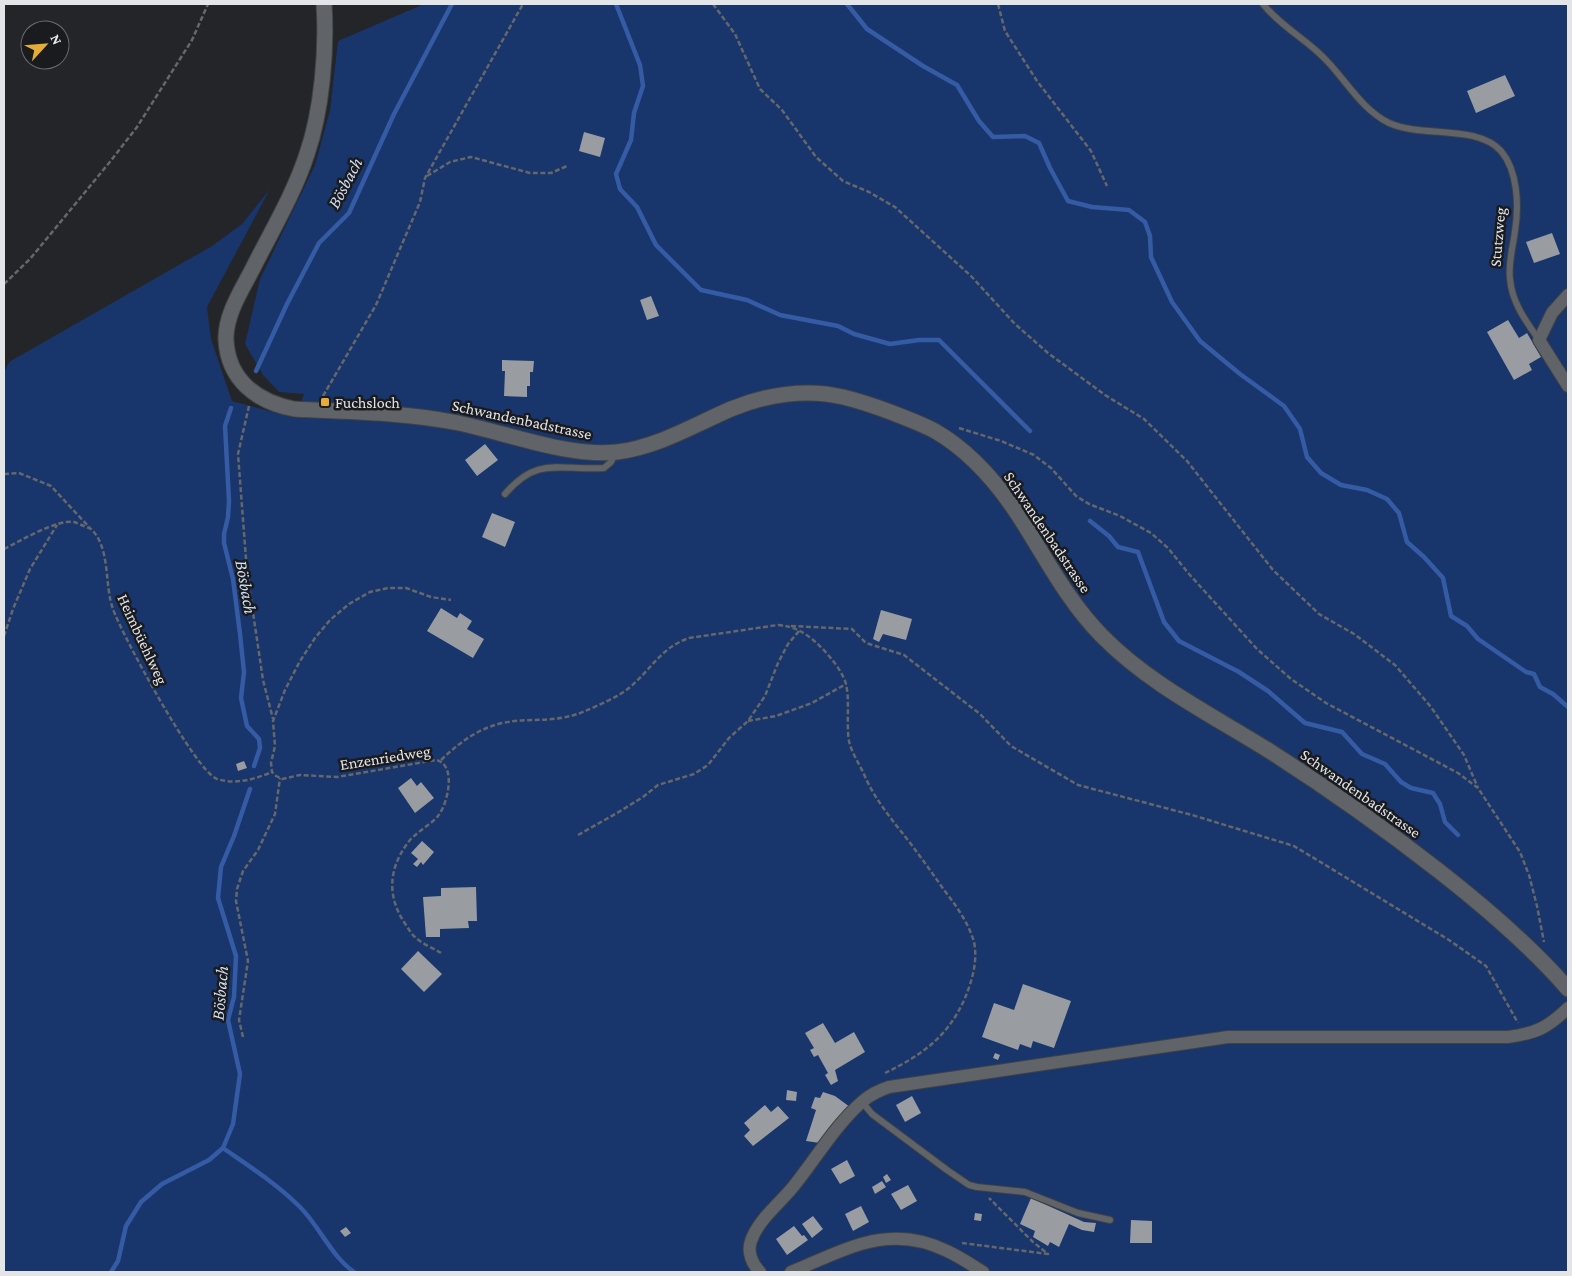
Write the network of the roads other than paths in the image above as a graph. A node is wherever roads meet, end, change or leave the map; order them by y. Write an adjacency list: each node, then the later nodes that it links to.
1 (324, 4): 6 (street, Schwandenbadstrasse)
2 (1263, 4): 4 (lane, Stutzweg)
3 (1568, 295): 4 (street)
4 (1539, 340): 5 (street, Stutzweg)
5 (1568, 386)
6 (616, 452): 7 (lane); 8 (street, Schwandenbadstrasse)
7 (505, 494)
8 (1568, 989)
9 (1568, 1008): 10 (street)
10 (862, 1102): 11 (lane); 12 (street)
11 (1110, 1220)
12 (760, 1272)
13 (791, 1272): 14 (street)
14 (984, 1272)

